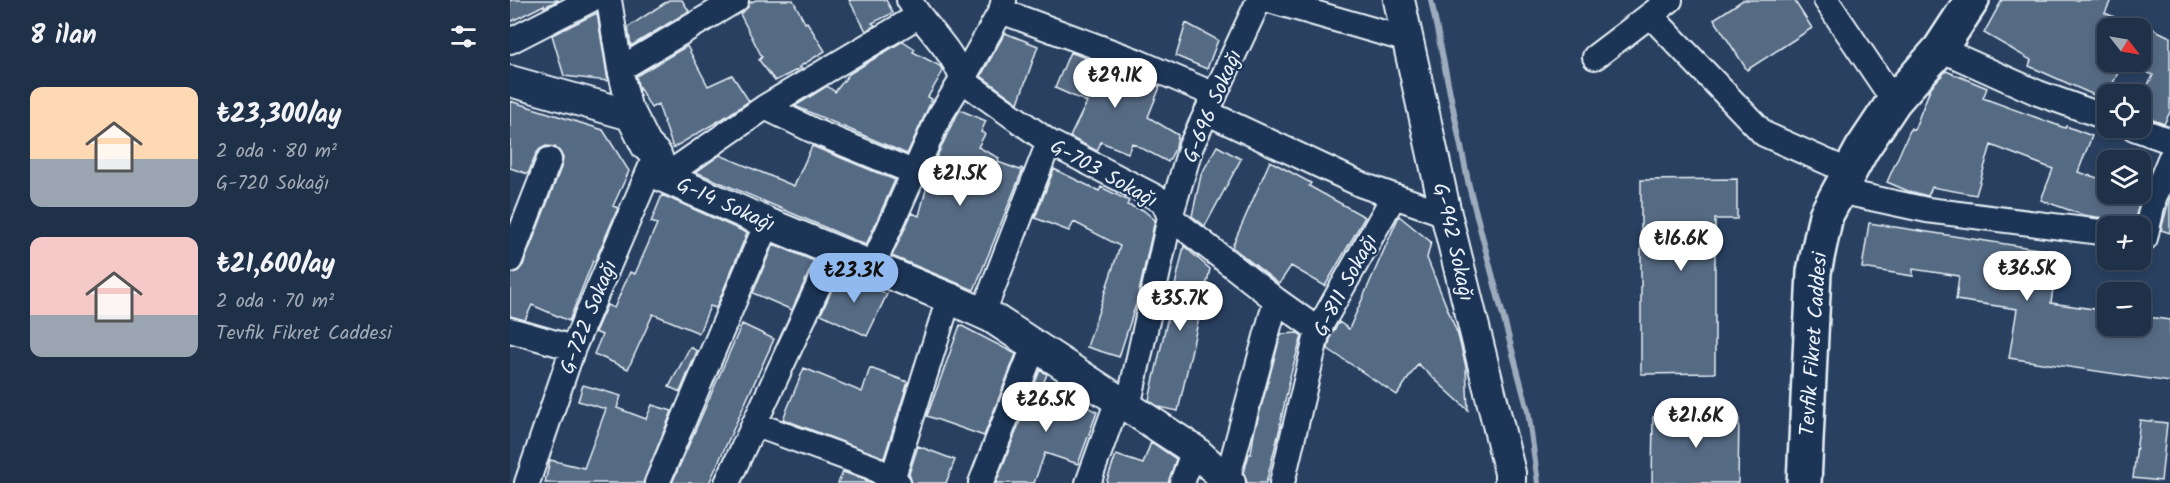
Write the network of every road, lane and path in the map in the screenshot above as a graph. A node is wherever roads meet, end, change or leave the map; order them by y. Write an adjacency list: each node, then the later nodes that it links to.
1 (590, 0): 14 (street)
2 (609, 0): 17 (street)
3 (736, 0): 17 (street)
4 (1259, 0): 21 (street, G-696 Sokağı)
5 (1269, 0): 13 (street)
6 (1399, 0): 13 (street, G-942 Sokağı)
7 (1670, 0): 12 (street)
8 (1827, 0): 20 (street)
9 (1972, 0): 15 (main road, Tevfik Fikret Caddesi)
10 (1002, 5): 18 (street); 21 (street)
11 (913, 8): 18 (street, G-703 Sokağı); 22 (street)
12 (1650, 15): 16 (street); 32 (street)
13 (1408, 40): 34 (street, G-942 Sokağı)
14 (510, 41)
15 (1940, 49): 20 (main road, Tevfik Fikret Caddesi); 23 (street)
16 (1595, 57)
17 (620, 69): 24 (street)
18 (962, 80): 27 (street, G-703 Sokağı); 31 (street)
19 (510, 81): 24 (street)
20 (1894, 101): 32 (main road, Tevfik Fikret Caddesi)
21 (1212, 104): 33 (street); 36 (street, G-696 Sokağı)
22 (765, 107): 30 (street); 31 (street)
23 (2097, 114)
24 (631, 115): 30 (street)
25 (2151, 134): 26 (street)
26 (2170, 141)
27 (1049, 142): 36 (street, G-703 Sokağı); 44 (street)
28 (2170, 159): 35 (street)
29 (549, 160): 40 (street)
30 (660, 166): 37 (street, G-14 Sokağı); 48 (street, G-722 Sokağı)
31 (913, 172): 41 (street)
32 (1844, 182): 38 (street); 62 (main road, Tevfik Fikret Caddesi)
33 (1394, 196): 34 (street); 46 (street, G-811 Sokağı)
34 (1446, 214): 61 (street, G-942 Sokağı)
35 (2149, 216)
36 (1170, 218): 43 (street, G-703 Sokağı); 49 (street, G-696 Sokağı)
37 (767, 223): 39 (street, G-14 Sokağı); 55 (street)
38 (2097, 232)
39 (834, 252): 41 (street, G-14 Sokağı); 50 (street)
40 (510, 260)
41 (872, 267): 42 (street, G-14 Sokağı)
42 (949, 298): 44 (street, G-14 Sokağı); 52 (street)
43 (1276, 300): 46 (street, G-703 Sokağı); 53 (street)
44 (982, 313): 47 (street, G-14 Sokağı)
45 (510, 330): 48 (street)
46 (1318, 330): 60 (street, G-811 Sokağı)
47 (1034, 346): 49 (street, G-14 Sokağı); 57 (street)
48 (573, 348): 54 (street, G-722 Sokağı)
49 (1128, 407): 51 (street, G-14 Sokağı); 58 (street)
50 (754, 424): 52 (street); 56 (street)
51 (1194, 450): 53 (street, G-14 Sokağı); 59 (street)
52 (894, 482)
53 (1228, 482)
54 (526, 483)
55 (657, 483)
56 (727, 483)
57 (981, 483)
58 (1088, 483)
59 (1182, 483)
60 (1282, 483)
61 (1510, 483)
62 (1804, 483)

